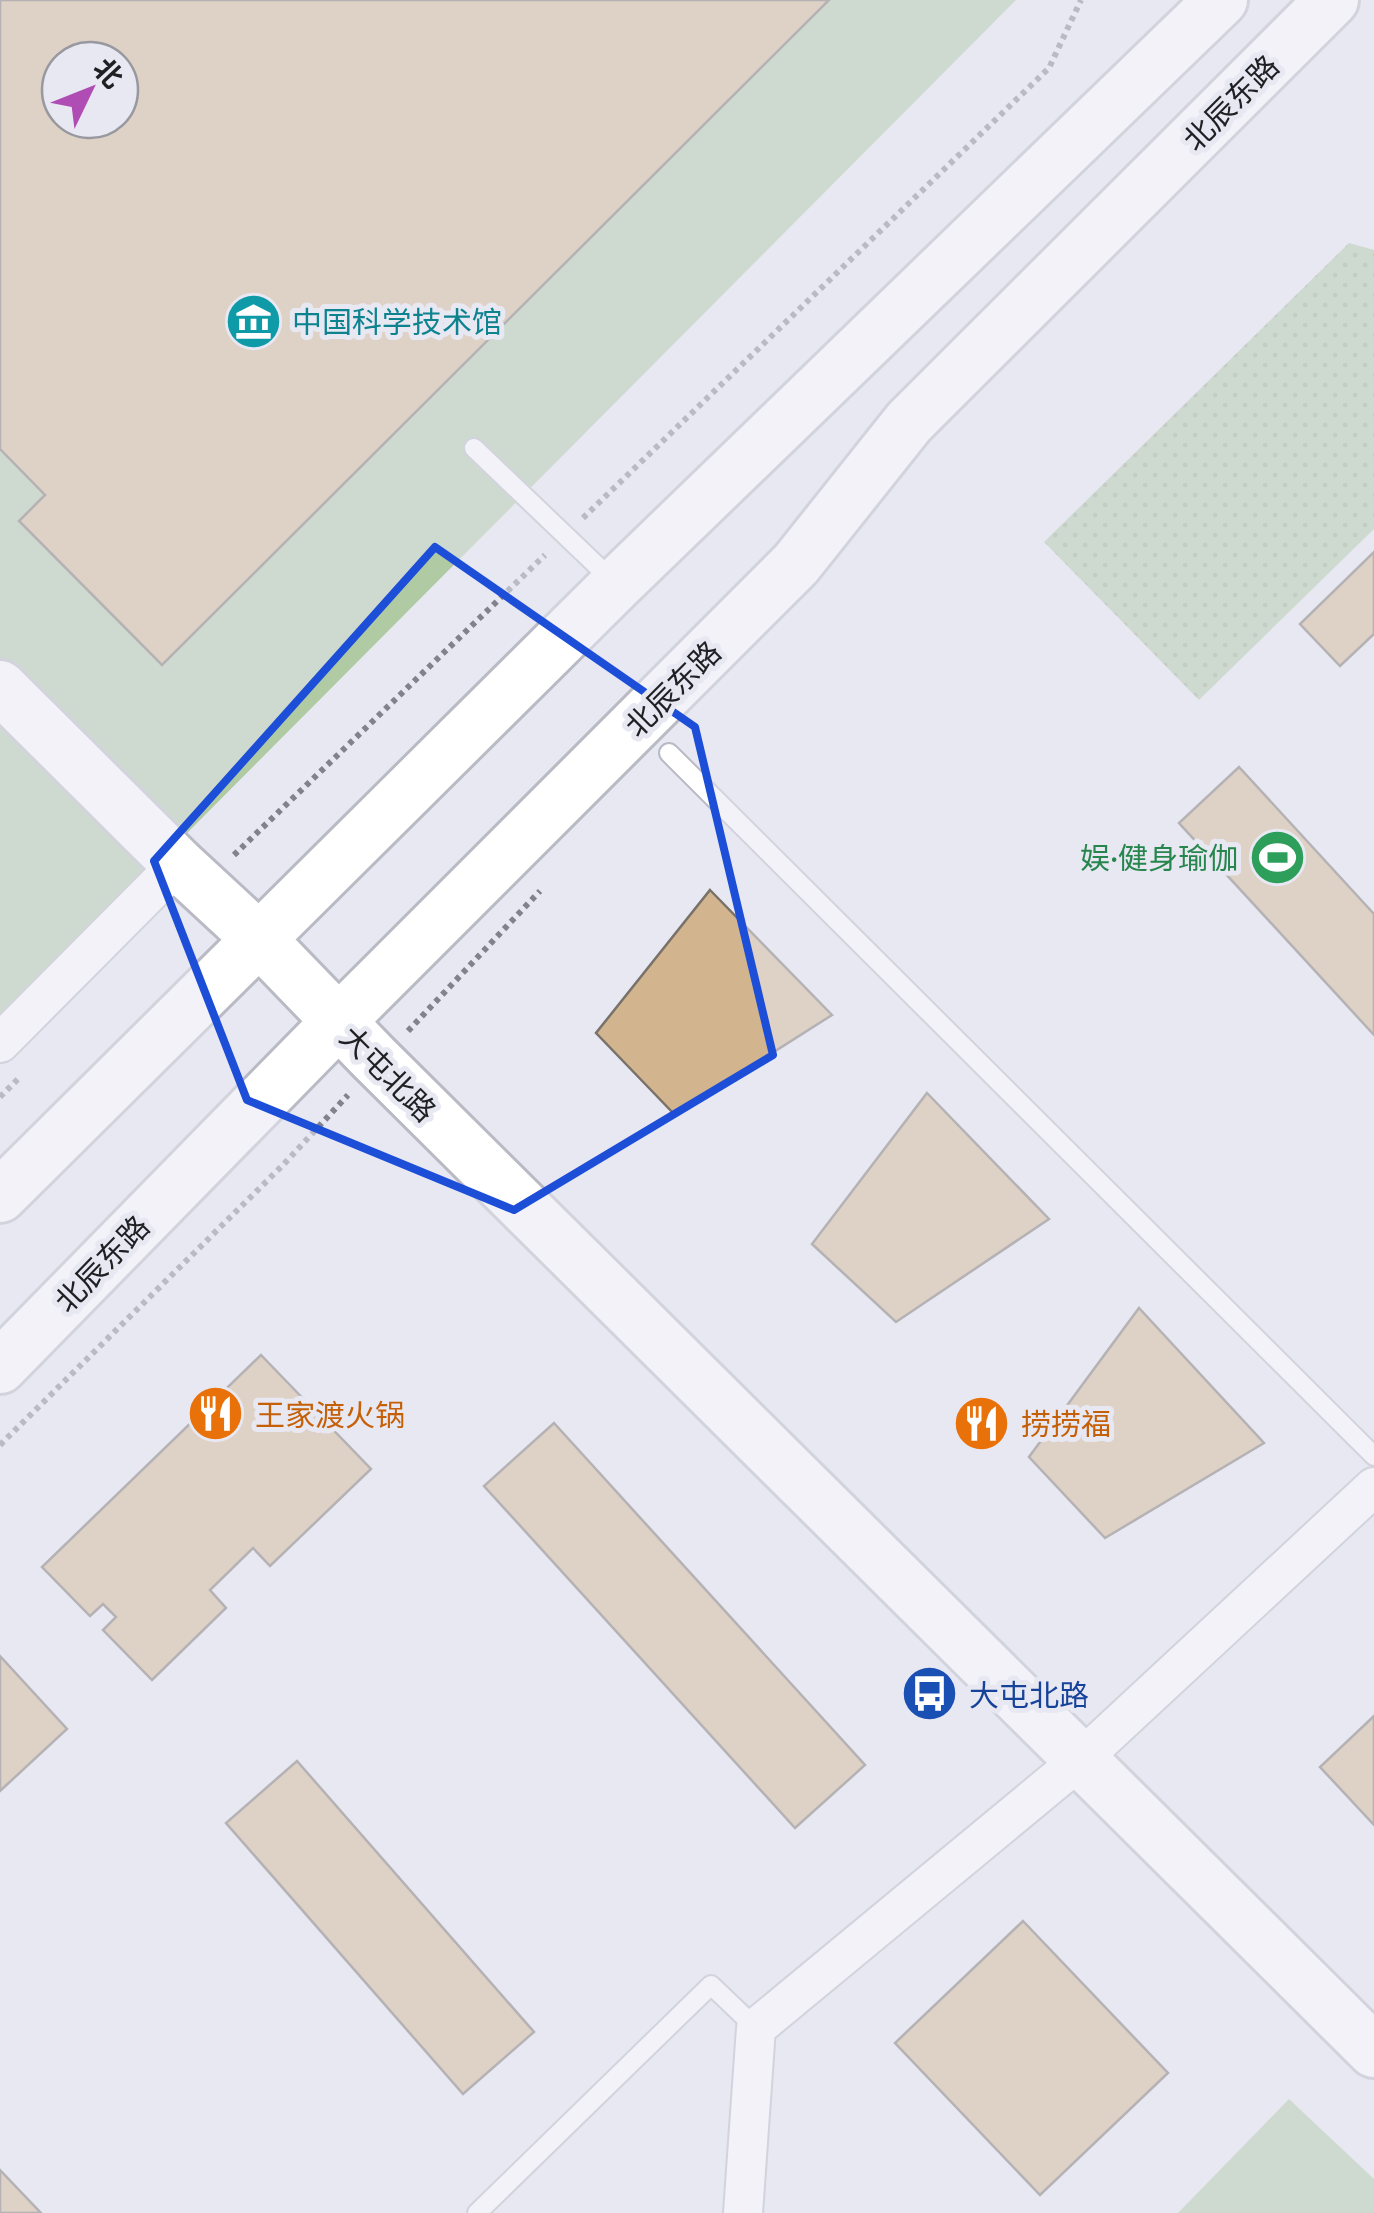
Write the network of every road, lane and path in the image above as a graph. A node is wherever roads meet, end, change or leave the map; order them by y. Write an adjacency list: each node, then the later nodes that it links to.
1 (1082, 0): 5 (path)
2 (1332, 0): 11 (main road, 北辰东路)
3 (1193, 9): 6 (main road)
4 (474, 448): 5 (lane)
5 (566, 535): 6 (lane); 9 (path)
6 (616, 584): 10 (main road)
7 (0, 687): 9 (main road, 大屯北路)
8 (669, 752): 15 (lane)
9 (178, 864): 10 (main road, 大屯北路); 12 (street)
10 (258, 939): 11 (main road, 大屯北路); 13 (main road)
11 (338, 1022): 14 (main road, 北辰东路); 17 (main road, 大屯北路)
12 (0, 1043)
13 (0, 1196)
14 (0, 1367)
15 (1374, 1456)
16 (1374, 1487): 17 (street)
17 (1080, 1760): 18 (street); 19 (main road, 大屯北路)
18 (756, 2028): 20 (lane); 21 (street)
19 (1374, 2051)
20 (478, 2213)
21 (744, 2213)

